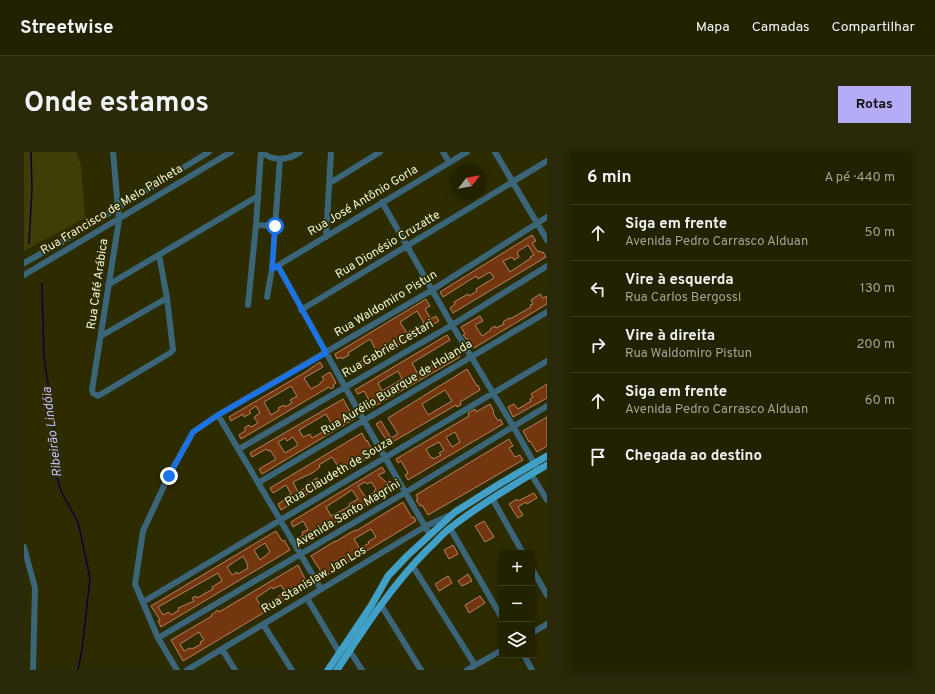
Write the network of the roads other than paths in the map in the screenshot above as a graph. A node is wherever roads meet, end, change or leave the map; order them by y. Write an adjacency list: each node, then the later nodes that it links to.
1 (113, 152): 18 (street, Rua Café Arábica)
2 (209, 152): 18 (street, Rua Francisco de Melo Palheta)
3 (232, 152): 20 (street, Rua Francisco de Melo Palheta)
4 (262, 152): 11 (street); 16 (street)
5 (300, 152): 11 (street)
6 (332, 152): 15 (street)
7 (380, 152): 15 (street)
8 (443, 152): 13 (street)
9 (467, 152): 13 (street, Rua José Antônio Gorla)
10 (495, 152): 14 (street)
11 (280, 159): 23 (street)
12 (547, 161): 14 (street, Rua Dionésio Cruzatte)
13 (449, 162): 17 (street, Rua José Antônio Gorla)
14 (512, 182): 21 (street); 26 (street, Rua Dionésio Cruzatte)
15 (330, 184): 24 (street)
16 (258, 196): 22 (street); 27 (street)
17 (382, 202): 24 (street, Rua José Antônio Gorla); 26 (street)
18 (118, 208): 20 (street, Rua Café Arábica); 28 (street, Rua Francisco de Melo Palheta)
19 (547, 217): 21 (street, Rua Waldomiro Pistun)
20 (119, 220): 31 (street, Rua Francisco de Melo Palheta); 32 (street, Rua Café Arábica)
21 (537, 223): 25 (street); 33 (street, Rua Waldomiro Pistun)
22 (256, 225): 23 (street); 36 (street)
23 (275, 226): 30 (street)
24 (326, 236): 30 (street, Rua José Antônio Gorla)
25 (547, 240)
26 (407, 246): 33 (street); 37 (street, Rua Dionésio Cruzatte)
27 (159, 255): 32 (street); 35 (street)
28 (24, 263)
29 (547, 266): 39 (street, Rua Gabriel Cestari)
30 (275, 268): 34 (street); 37 (street)
31 (24, 275)
32 (108, 285): 40 (street, Rua Café Arábica)
33 (432, 290): 39 (street); 41 (street, Rua Waldomiro Pistun)
34 (267, 297)
35 (167, 298): 40 (street); 40 (street, Rua Café Arábica)
36 (248, 305)
37 (301, 310): 41 (street)
38 (547, 312): 42 (street, Rua Aurélio Buarque de Holanda)
39 (452, 325): 42 (street); 44 (street, Rua Gabriel Cestari)
40 (101, 336)
41 (326, 353): 44 (street); 47 (street, Rua Waldomiro Pistun)
42 (471, 357): 45 (street); 48 (street, Rua Aurélio Buarque de Holanda)
43 (547, 361): 45 (street, Rua Claudeth de Souza)
44 (345, 386): 48 (street); 50 (street, Rua Gabriel Cestari)
45 (493, 394): 49 (street); 52 (street, Rua Claudeth de Souza)
46 (547, 406): 49 (street, Avenida Santo Magrini)
47 (218, 415): 50 (street); 73 (street, Rua Waldomiro Pistun)
48 (364, 421): 52 (street); 55 (street, Rua Aurélio Buarque de Holanda)
49 (513, 426): 54 (street); 56 (street, Avenida Santo Magrini)
50 (239, 449): 55 (street)
51 (547, 456): 54 (main road)
52 (386, 457): 56 (street); 60 (street, Rua Claudeth de Souza)
53 (547, 465): 54 (main road)
54 (534, 469): 57 (main road); 58 (street); 59 (main road)
55 (258, 483): 60 (street)
56 (406, 492): 61 (street); 66 (street, Avenida Santo Magrini)
57 (492, 498): 62 (main road); 65 (street)
58 (547, 500)
59 (455, 512): 61 (street, Rua Stanislaw Jan Los); 63 (main road)
60 (281, 521): 66 (street); 73 (street, Rua Claudeth de Souza)
61 (426, 526): 63 (street); 70 (street, Rua Stanislaw Jan Los)
62 (450, 528): 68 (main road); 75 (street)
63 (430, 535): 82 (main road)
64 (24, 547): 67 (street)
65 (521, 550)
66 (301, 554): 70 (street); 79 (street, Avenida Santo Magrini)
67 (26, 560): 87 (street)
68 (412, 565): 74 (main road); 85 (street)
69 (535, 573): 71 (street)
70 (321, 589): 72 (street, Rua Stanislaw Jan Los)
71 (547, 595)
72 (307, 598): 76 (street, Rua Stanislaw Jan Los); 82 (street)
73 (143, 602): 79 (street)
74 (380, 605): 81 (main road); 95 (street)
75 (499, 613)
76 (263, 624): 80 (street, Rua Stanislaw Jan Los); 91 (street)
77 (547, 624): 78 (street)
78 (535, 631)
79 (158, 638): 88 (street)
80 (222, 649): 89 (street, Rua Stanislaw Jan Los); 90 (street)
81 (350, 651): 93 (main road); 94 (street)
82 (340, 652): 92 (main road)
83 (499, 652): 85 (street)
84 (525, 658): 86 (street)
85 (475, 666): 96 (street)
86 (529, 669)
87 (33, 670)
88 (177, 670)
89 (186, 670)
90 (235, 670)
91 (292, 670)
92 (328, 670)
93 (337, 670)
94 (362, 670)
95 (421, 670)
96 (467, 670)

